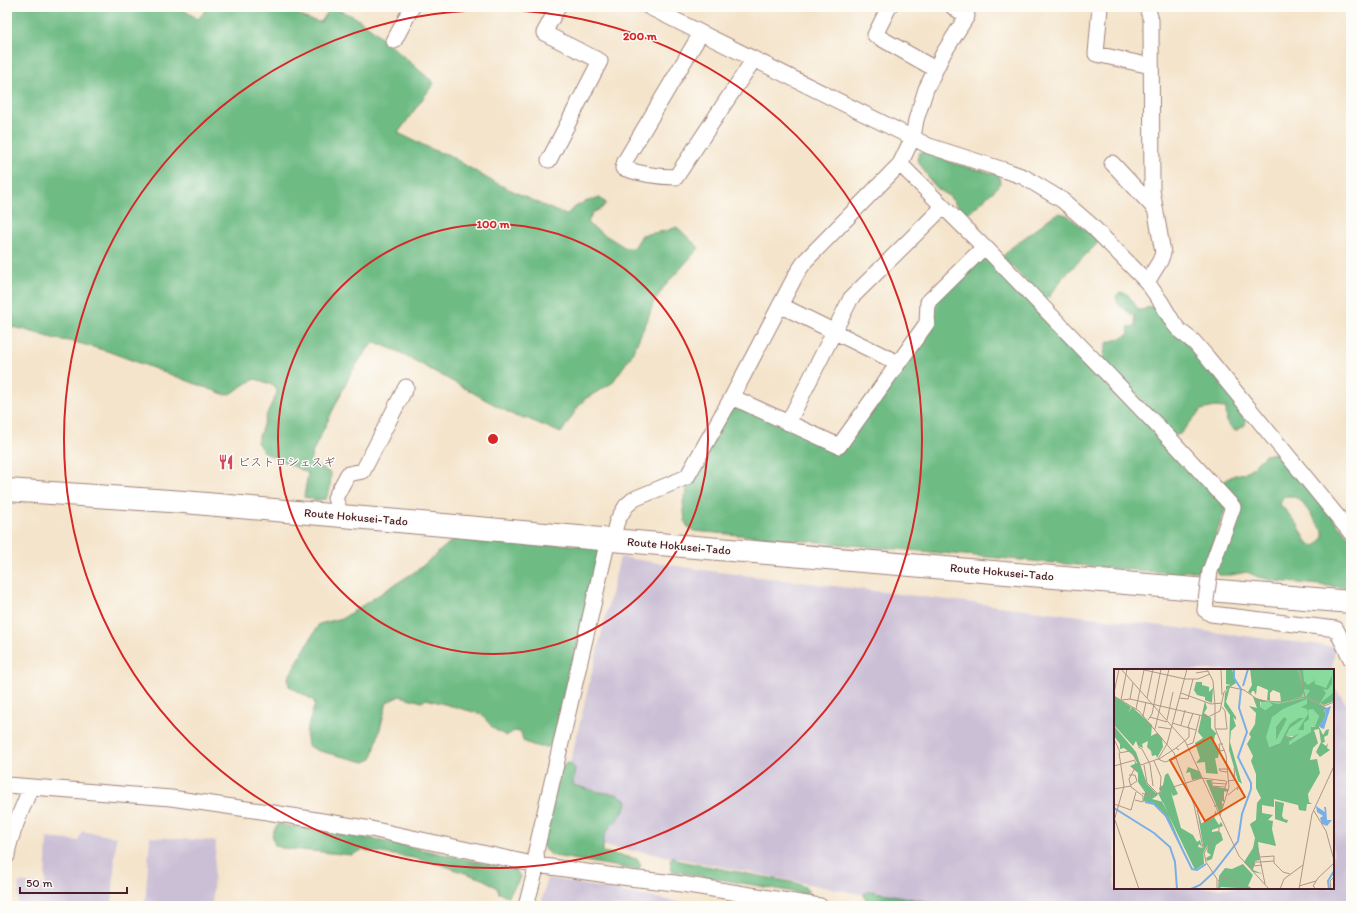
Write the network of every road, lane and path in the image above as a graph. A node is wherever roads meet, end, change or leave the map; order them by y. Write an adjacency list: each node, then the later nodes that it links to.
1 (412, 7): 9 (street)
2 (558, 7): 14 (street)
3 (649, 7): 8 (street)
4 (889, 7): 12 (street)
5 (953, 7): 12 (street)
6 (1100, 7): 11 (street)
7 (1147, 7): 11 (street)
8 (701, 33): 10 (street); 10 (street)
9 (394, 41)
10 (754, 59): 13 (street)
11 (1151, 66): 18 (street)
12 (935, 68): 13 (street)
13 (913, 137): 16 (street); 20 (street)
14 (549, 160)
15 (1112, 163): 18 (street)
16 (900, 164): 17 (street); 21 (street)
17 (943, 207): 19 (street); 22 (street)
18 (1155, 209): 20 (street)
19 (984, 248): 23 (street); 32 (street, bridge)
20 (1147, 282): 29 (street)
21 (780, 305): 22 (street); 25 (street)
22 (834, 331): 23 (street); 26 (street)
23 (898, 363): 26 (street)
24 (406, 387): 28 (street)
25 (732, 397): 26 (street); 30 (street)
26 (788, 422)
27 (7, 490): 28 (main road, Route Hokusei-Tado)
28 (341, 515): 30 (main road, Route Hokusei-Tado)
29 (1351, 533)
30 (610, 540): 31 (main road, Route Hokusei-Tado); 36 (street)
31 (1351, 602)
32 (1351, 659)
33 (7, 785): 34 (street)
34 (31, 787): 35 (street); 36 (street)
35 (7, 856)
36 (537, 865): 37 (street); 38 (street)
37 (526, 906)
38 (820, 906)

